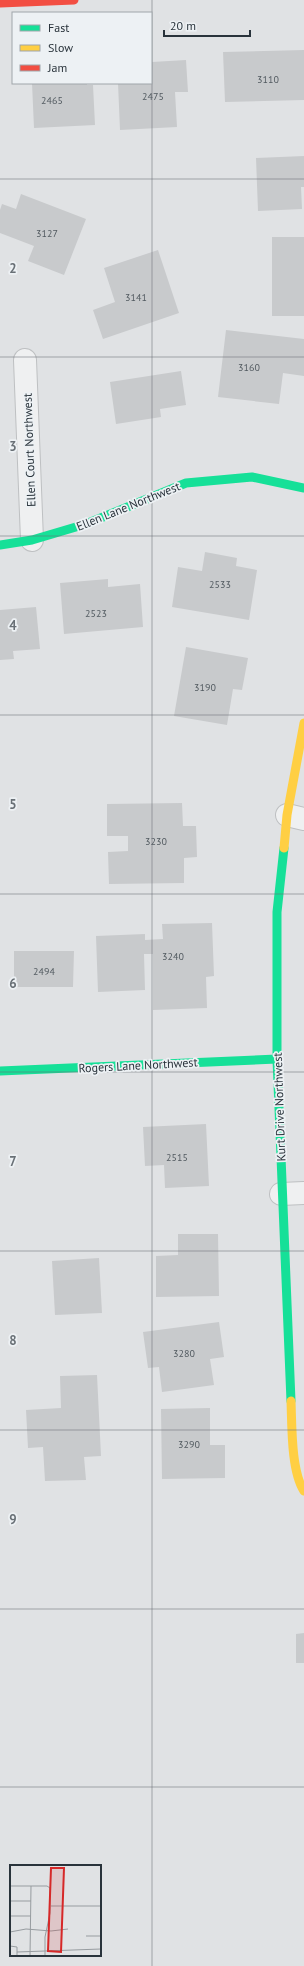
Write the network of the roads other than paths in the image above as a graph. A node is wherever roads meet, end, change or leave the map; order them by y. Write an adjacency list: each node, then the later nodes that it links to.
1 (74, 0): 2 (street)
2 (0, 3)
3 (25, 360): 5 (street, Ellen Court Northwest)
4 (304, 488): 5 (street, Ellen Lane Northwest)
5 (32, 540): 6 (street, Ellen Lane Northwest)
6 (0, 545)
7 (304, 723): 8 (street, Kurt Drive Northwest)
8 (296, 817): 9 (street, Kurt Drive Northwest)
9 (277, 1059): 10 (street, Rogers Lane Northwest); 12 (street, Kurt Drive Northwest)
10 (0, 1071)
11 (304, 1193): 12 (street)
12 (281, 1194): 13 (street, Kurt Drive Northwest)
13 (304, 1491)

